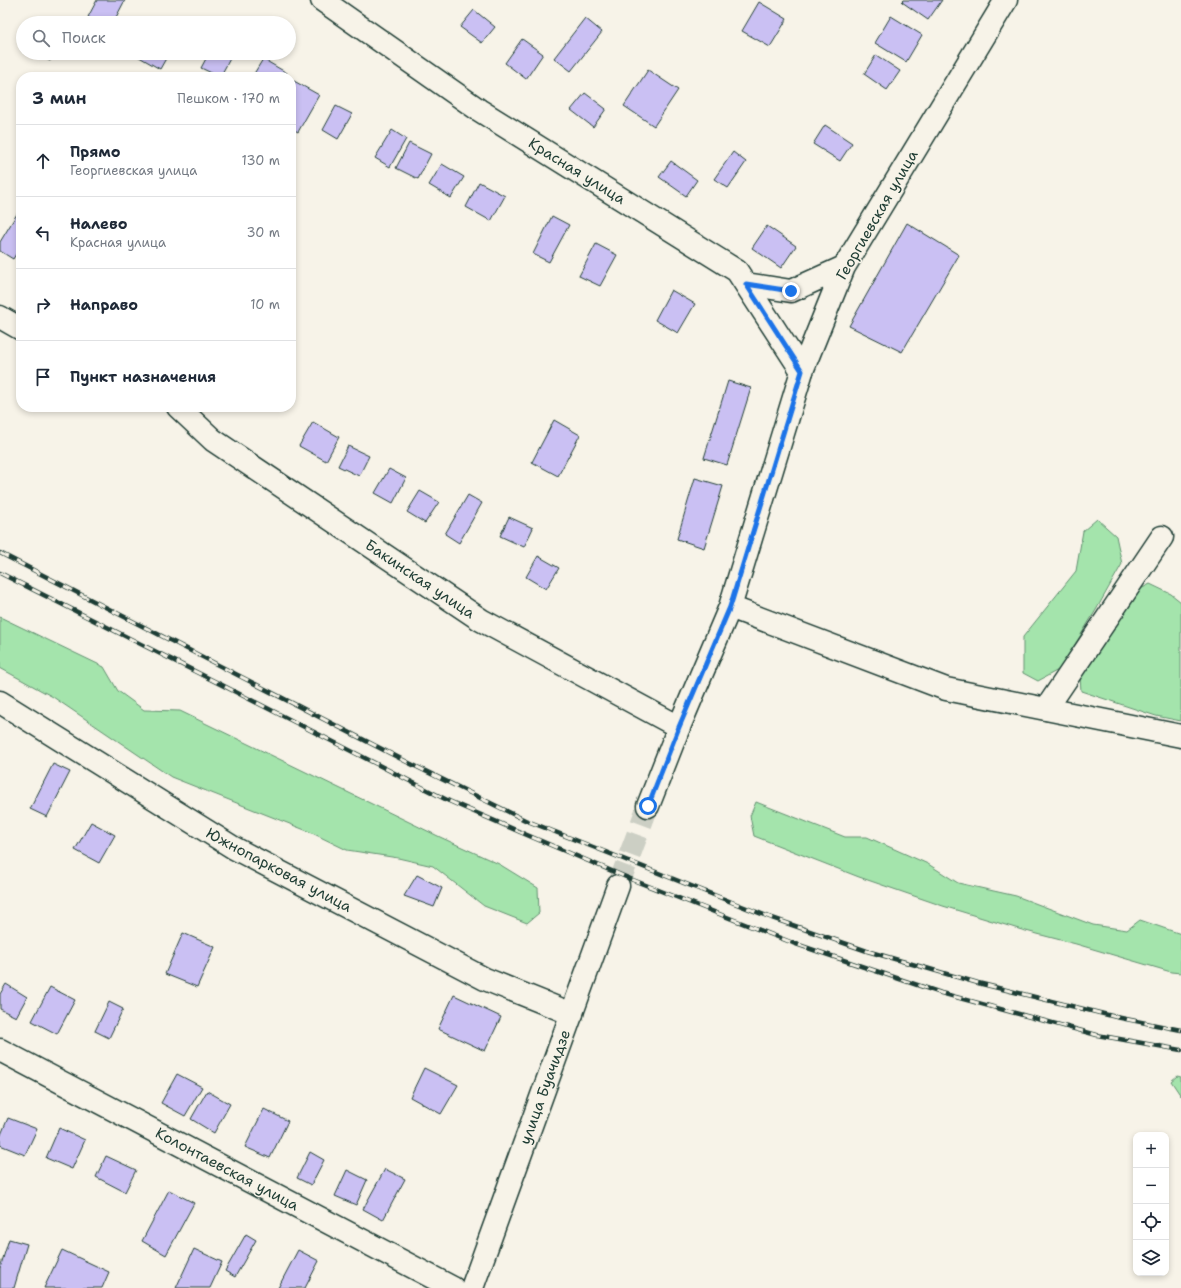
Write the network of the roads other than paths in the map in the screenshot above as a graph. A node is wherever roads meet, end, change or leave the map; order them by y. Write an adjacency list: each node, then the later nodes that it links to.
1 (322, 0): 4 (street, Красная улица)
2 (1006, 0): 3 (street, Георгиевская улица)
3 (844, 267): 4 (street); 7 (street, Георгиевская улица)
4 (746, 284): 7 (street, Красная улица)
5 (0, 317): 6 (street)
6 (16, 326)
7 (802, 371): 10 (street, Георгиевская улица)
8 (183, 412): 13 (street, Бакинская улица)
9 (1162, 537): 12 (street)
10 (730, 607): 12 (street); 13 (street, Георгиевская улица)
11 (0, 702): 17 (street, Южнопарковая улица)
12 (1046, 709): 14 (street)
13 (679, 727): 15 (street, Георгиевская улица)
14 (1181, 736)
15 (648, 806)
16 (618, 886): 17 (street, улица Буачидзе)
17 (572, 1014): 20 (street, улица Буачидзе)
18 (0, 1050): 19 (street, Колонтаевская улица)
19 (453, 1288)
20 (472, 1288)

